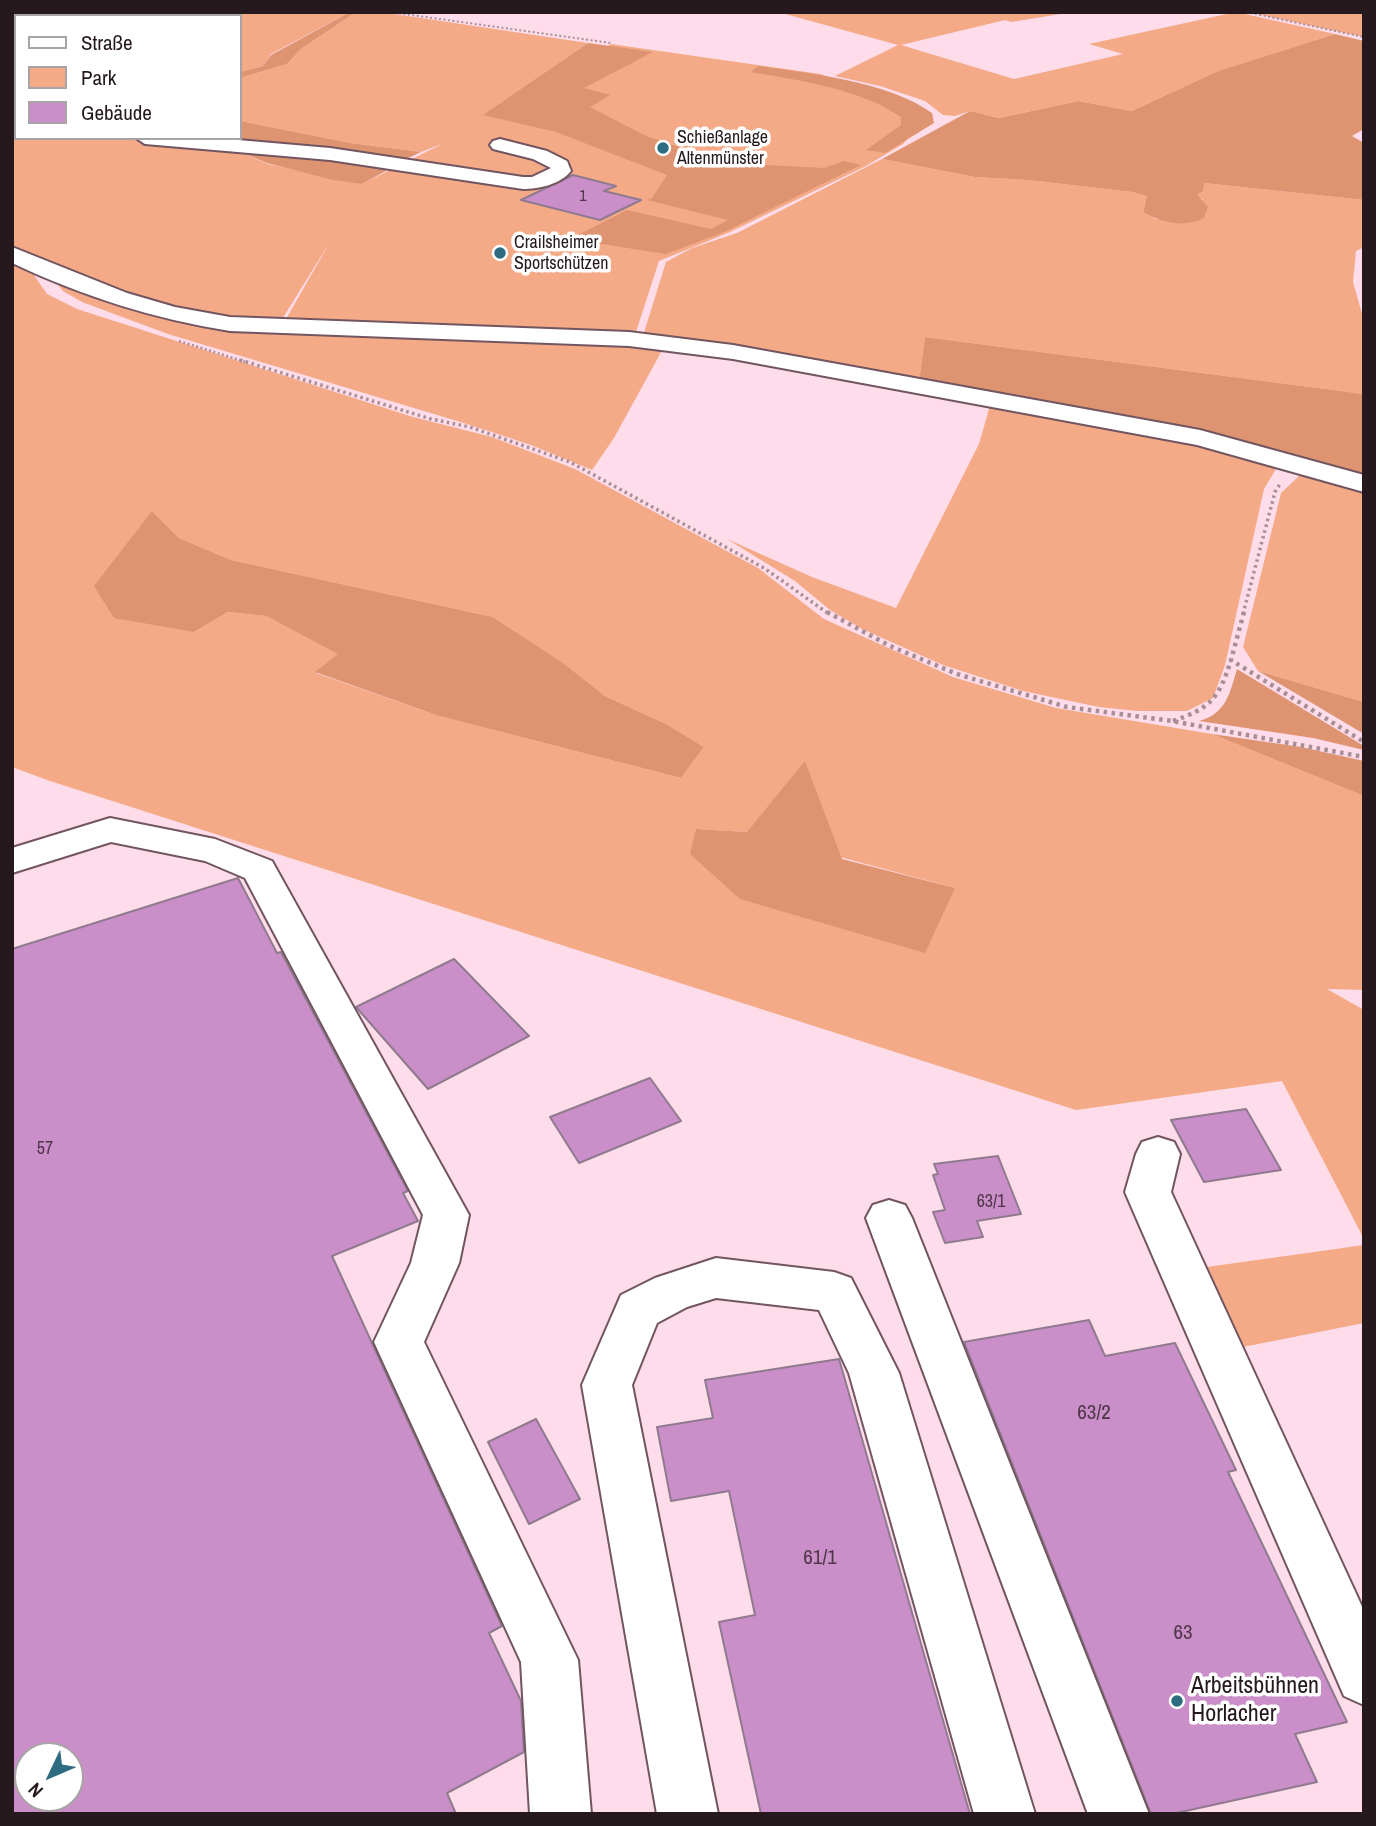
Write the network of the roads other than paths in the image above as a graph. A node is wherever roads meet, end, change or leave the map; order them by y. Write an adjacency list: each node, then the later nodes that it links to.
1 (167, 140): 2 (street)
2 (500, 145)
3 (12, 254): 4 (street)
4 (1364, 484)
5 (12, 861): 9 (street)
6 (1158, 1154): 8 (street)
7 (889, 1218): 12 (street)
8 (1364, 1676)
9 (561, 1814)
10 (688, 1814): 11 (street)
11 (1005, 1814)
12 (1119, 1814)

